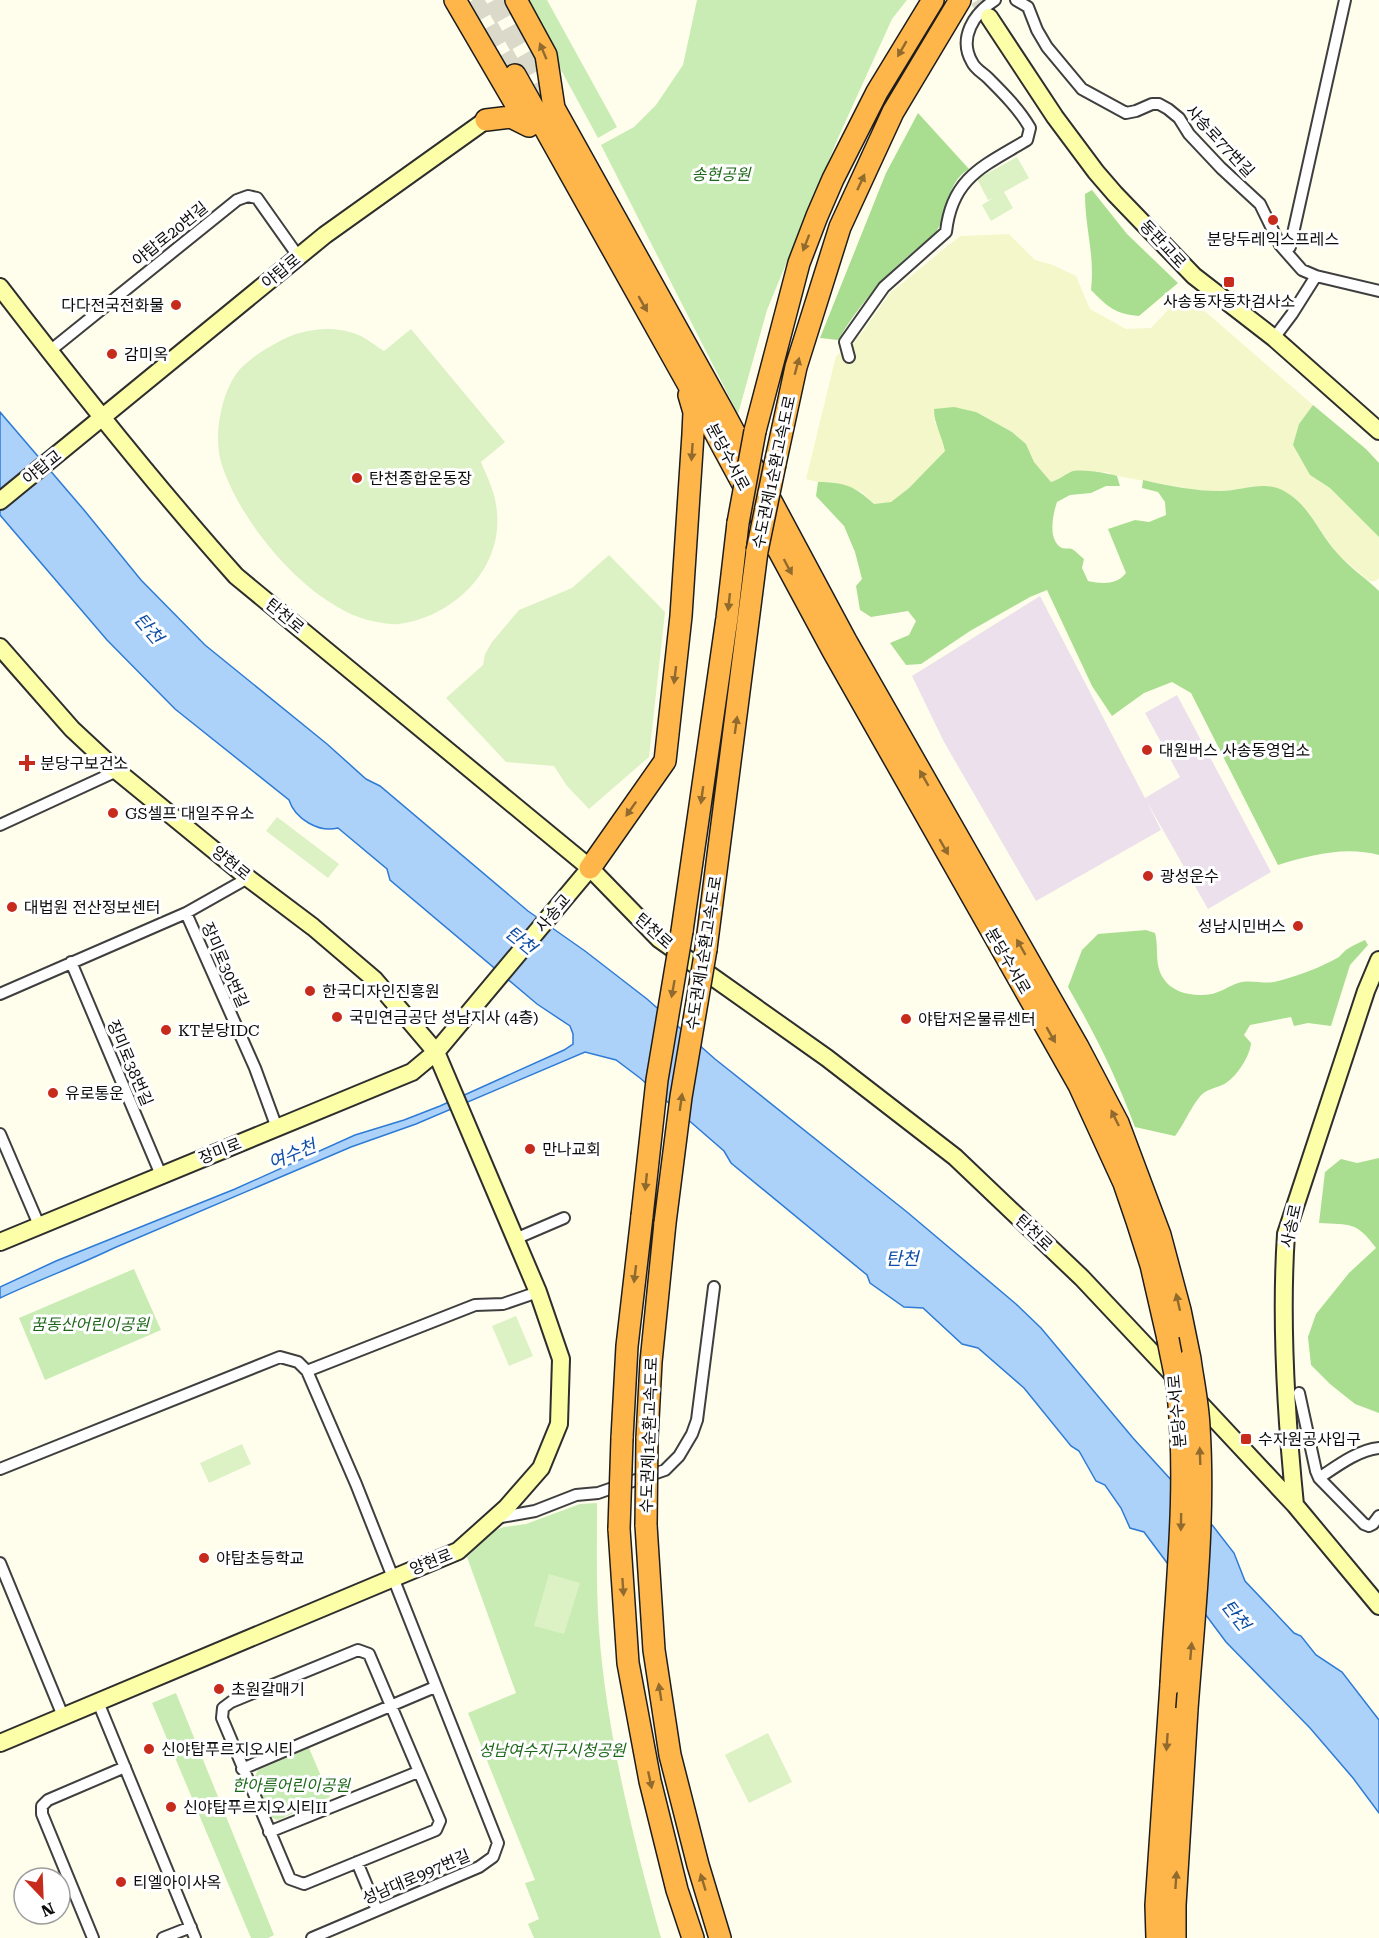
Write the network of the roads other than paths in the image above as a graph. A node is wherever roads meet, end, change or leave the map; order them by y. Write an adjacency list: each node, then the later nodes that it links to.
1 (455, 0): 9 (highway)
2 (516, 0): 75 (highway, 분당수서로, one-way to 2, bridge)
3 (933, 0): 72 (highway, 수도권제1순환고속도로, one-way to 72, bridge)
4 (960, 0): 73 (highway, 수도권제1순환고속도로, one-way to 4, bridge)
5 (1016, 0): 7 (street, 사송로77번길)
6 (1345, 0): 12 (street)
7 (1027, 4): 12 (street, 사송로77번길)
8 (992, 7): 18 (main road, 동판교로); 20 (street)
9 (509, 80): 10 (highway); 11 (highway); 13 (highway, 분당수서로)
10 (486, 120): 11 (highway); 14 (main road, 야탑로)
11 (529, 126): 13 (highway)
12 (1280, 245): 15 (street, 사송로77번길)
13 (614, 254): 21 (highway, 분당수서로, one-way to 21)
14 (298, 256): 19 (street, 야탑로20번길); 22 (main road, 야탑로)
15 (1316, 276): 17 (street, 사송로77번길); 18 (street)
16 (0, 287): 19 (main road, 탄천로)
17 (1379, 291)
18 (1274, 338): 23 (main road, 동판교로)
19 (51, 350): 22 (main road, 탄천로)
20 (849, 357)
21 (683, 374): 29 (highway, one-way to 29); 74 (highway, 분당수서로, one-way to 74, bridge)
22 (101, 417): 24 (main road, 야탑로); 29 (main road, 탄천로)
23 (1379, 431)
24 (84, 432): 25 (main road, 야탑교)
25 (0, 501)
26 (0, 647): 27 (main road, 양현로)
27 (117, 771): 28 (street); 30 (main road, 양현로)
28 (0, 825)
29 (590, 868): 35 (main road, 사송교); 50 (main road, 탄천로)
30 (248, 878): 31 (street); 35 (main road, 양현로)
31 (186, 913): 33 (street); 36 (street, 장미로30번길)
32 (1379, 960): 50 (main road, 사송로)
33 (71, 962): 34 (street); 38 (street, 장미로38번길)
34 (0, 994)
35 (436, 1052): 36 (main road, 장미로); 41 (main road, 양현로)
36 (278, 1128): 38 (main road, 장미로)
37 (0, 1134): 40 (street)
38 (160, 1175): 40 (main road, 장미로)
39 (564, 1218): 41 (street)
40 (39, 1225): 42 (main road, 장미로)
41 (515, 1239): 44 (main road, 양현로)
42 (0, 1242)
43 (714, 1287): 52 (street)
44 (538, 1292): 45 (street); 52 (main road, 양현로)
45 (307, 1371): 48 (street); 54 (street, 성남대로997번길)
46 (1299, 1393): 49 (street)
47 (1379, 1448): 49 (street)
48 (0, 1469)
49 (1319, 1478): 51 (street)
50 (1295, 1505): 55 (main road, 탄천로)
51 (1379, 1516)
52 (496, 1518): 54 (main road, 양현로)
53 (0, 1563): 59 (street)
54 (392, 1578): 56 (street, 성남대로997번길); 57 (main road, 양현로)
55 (1379, 1606)
56 (435, 1687): 58 (street); 66 (street, 성남대로997번길)
57 (98, 1701): 59 (main road, 양현로); 61 (street)
58 (391, 1706): 62 (street); 62 (street); 63 (street)
59 (63, 1716): 60 (main road, 양현로)
60 (0, 1743)
61 (125, 1767): 67 (street); 68 (street)
62 (242, 1769): 64 (street)
63 (418, 1772): 64 (street); 65 (street)
64 (270, 1832): 65 (street)
65 (357, 1862): 66 (street)
66 (377, 1910): 71 (street, 성남대로997번길)
67 (191, 1927): 69 (street); 70 (street)
68 (93, 1938)
69 (163, 1938)
70 (195, 1938)
71 (312, 1938)
72 (693, 1938)
73 (720, 1938)
74 (1156, 1938)
75 (1175, 1938)

